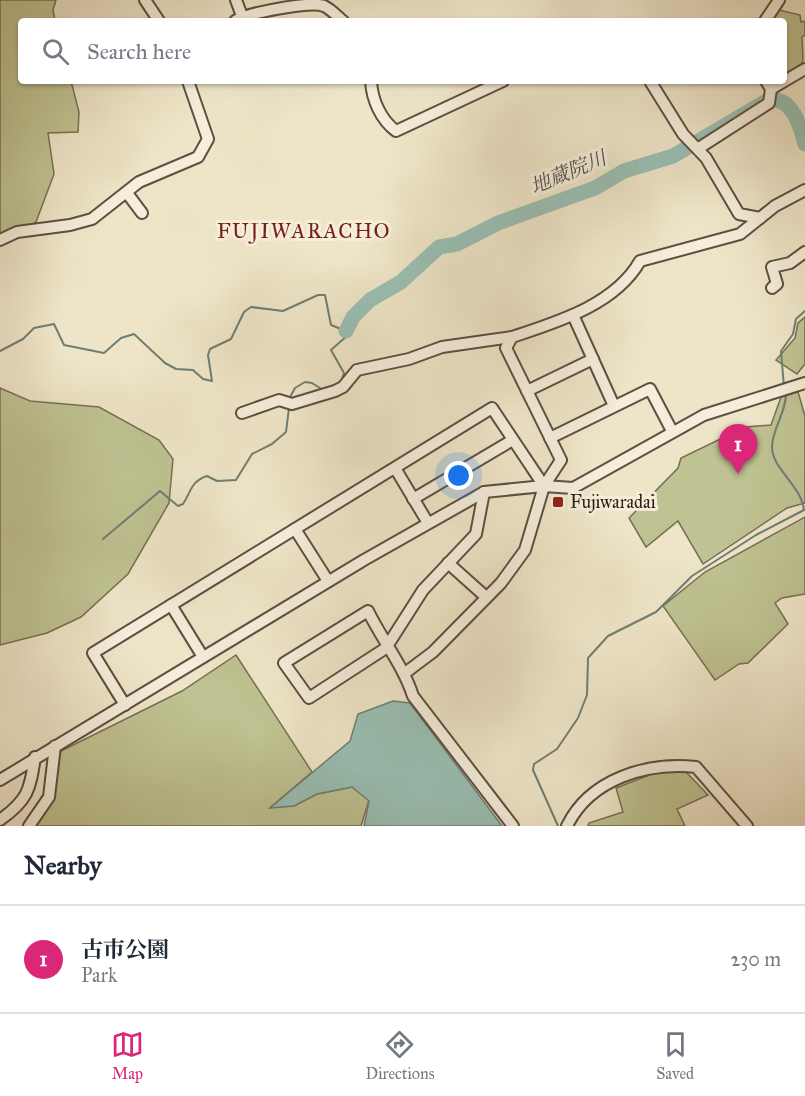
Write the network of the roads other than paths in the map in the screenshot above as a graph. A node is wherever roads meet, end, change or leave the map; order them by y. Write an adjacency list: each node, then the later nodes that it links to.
1 (145, 0): 4 (street)
2 (236, 0): 5 (street)
3 (778, 0): 8 (street)
4 (157, 18)
5 (238, 18)
6 (242, 18): 7 (street)
7 (340, 18)
8 (767, 18)
9 (805, 69): 10 (street)
10 (787, 77)
11 (189, 84): 18 (street)
12 (371, 84): 13 (street)
13 (492, 84)
14 (652, 84): 16 (street)
15 (768, 85): 16 (street)
16 (695, 145): 20 (street)
17 (805, 190): 20 (street)
18 (127, 193): 19 (street); 21 (street)
19 (142, 213)
20 (760, 219): 24 (street)
21 (0, 240)
22 (805, 252): 23 (street)
23 (772, 288)
24 (573, 315): 25 (street); 26 (street)
25 (512, 337): 28 (street); 30 (street)
26 (593, 359): 28 (street); 29 (street)
27 (805, 383): 31 (street)
28 (527, 391): 32 (street)
29 (614, 406): 31 (street); 32 (street)
30 (242, 413)
31 (672, 431): 35 (street)
32 (550, 438): 35 (street)
33 (511, 441): 34 (street); 35 (street); 37 (street)
34 (395, 468): 37 (street); 39 (street)
35 (544, 486): 36 (street); 42 (street)
36 (484, 492): 38 (street); 40 (street)
37 (413, 499): 38 (street)
38 (428, 524): 41 (street)
39 (295, 529): 41 (street); 43 (street)
40 (448, 563): 42 (street); 44 (street)
41 (328, 581): 45 (street)
42 (486, 597): 46 (street)
43 (171, 605): 45 (street); 47 (street)
44 (386, 648): 44 (street); 46 (street)
45 (203, 657): 47 (street)
46 (405, 673): 53 (street)
47 (125, 705): 48 (street)
48 (55, 746): 49 (street); 52 (street)
49 (35, 757): 50 (street); 51 (street)
50 (0, 780)
51 (0, 820)
52 (29, 826)
53 (513, 826)
54 (567, 826): 55 (street)
55 (747, 826)

